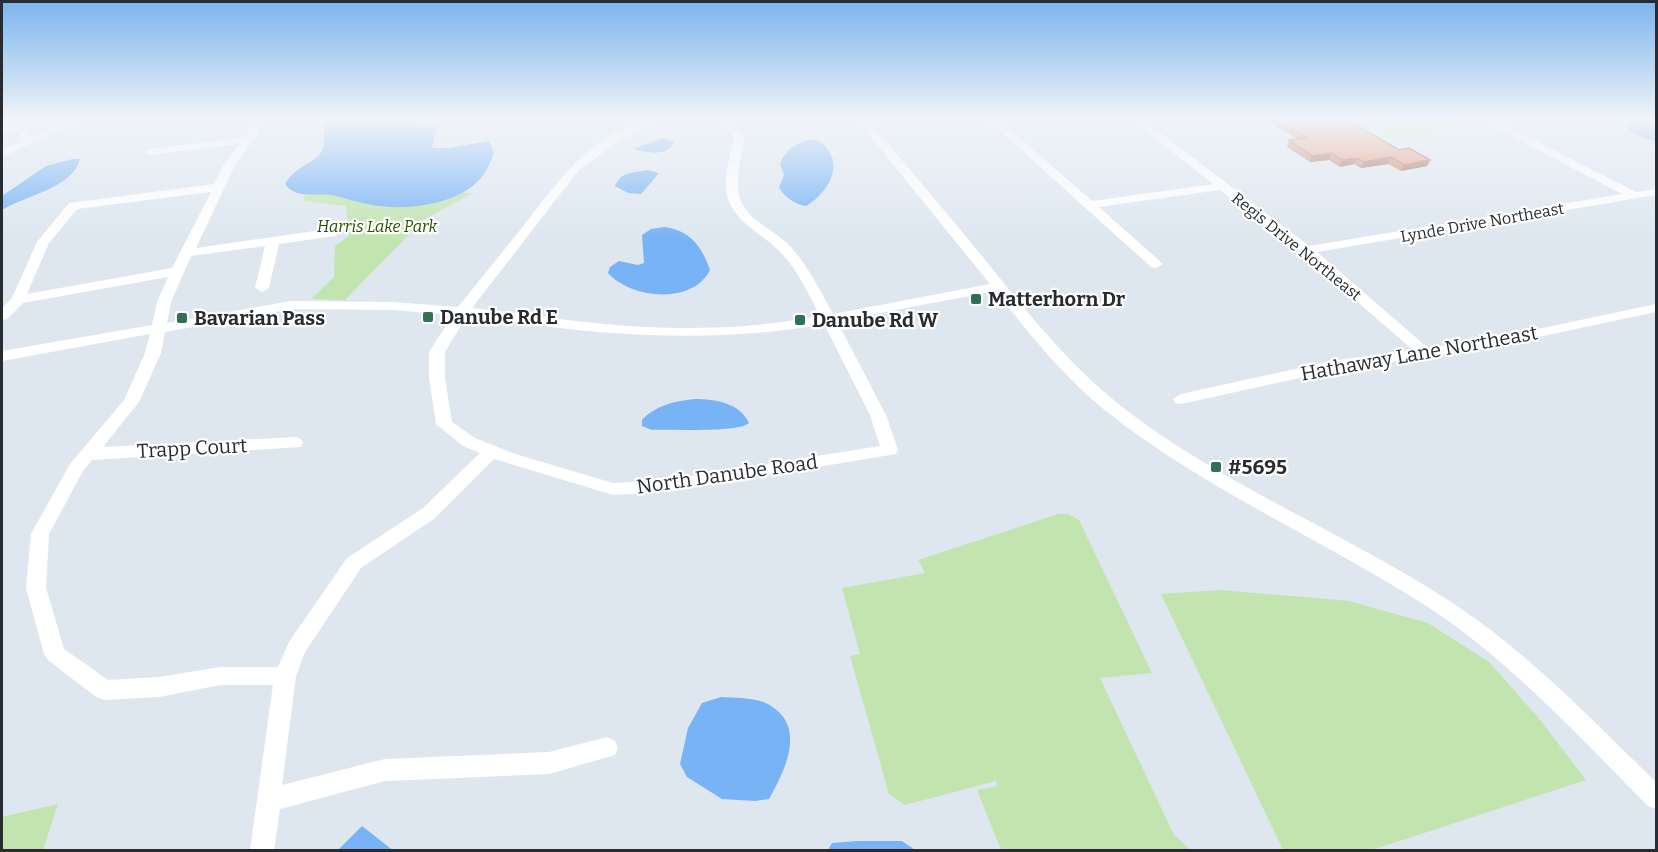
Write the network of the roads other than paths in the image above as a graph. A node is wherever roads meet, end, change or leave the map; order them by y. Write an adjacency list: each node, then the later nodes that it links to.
1 (233, 160): 9 (street)
2 (584, 160): 23 (street)
3 (736, 160): 25 (street)
4 (895, 160): 19 (street)
5 (1038, 160): 12 (street)
6 (1188, 160): 8 (street, Regis Drive Northeast)
7 (1564, 160): 11 (street)
8 (1222, 186): 12 (street); 15 (street, Regis Drive Northeast)
9 (219, 187): 16 (street); 21 (street)
10 (1656, 192): 11 (street, Lynde Drive Northeast)
11 (1635, 196): 15 (street, Lynde Drive Northeast)
12 (1090, 206): 17 (street)
13 (335, 232): 14 (street)
14 (273, 241): 16 (street); 20 (street)
15 (1306, 250): 27 (street, Regis Drive Northeast)
16 (187, 253): 18 (street)
17 (1156, 264)
18 (178, 271): 21 (street); 26 (street)
19 (997, 287): 25 (street); 35 (street)
20 (262, 288)
21 (18, 300): 24 (street)
22 (1656, 308): 27 (street, Hathaway Lane Northeast)
23 (462, 312): 25 (street); 26 (street); 31 (street, North Danube Road)
24 (2, 316)
25 (828, 318): 31 (street, North Danube Road)
26 (159, 327): 28 (street); 32 (street)
27 (1424, 352): 29 (street, Hathaway Lane Northeast)
28 (2, 356)
29 (1181, 399)
30 (295, 443): 32 (street, Trapp Court)
31 (492, 451): 33 (street)
32 (88, 454): 33 (street)
33 (285, 676): 36 (street)
34 (607, 748): 36 (street)
35 (1656, 798)
36 (268, 800): 37 (street)
37 (262, 850)

